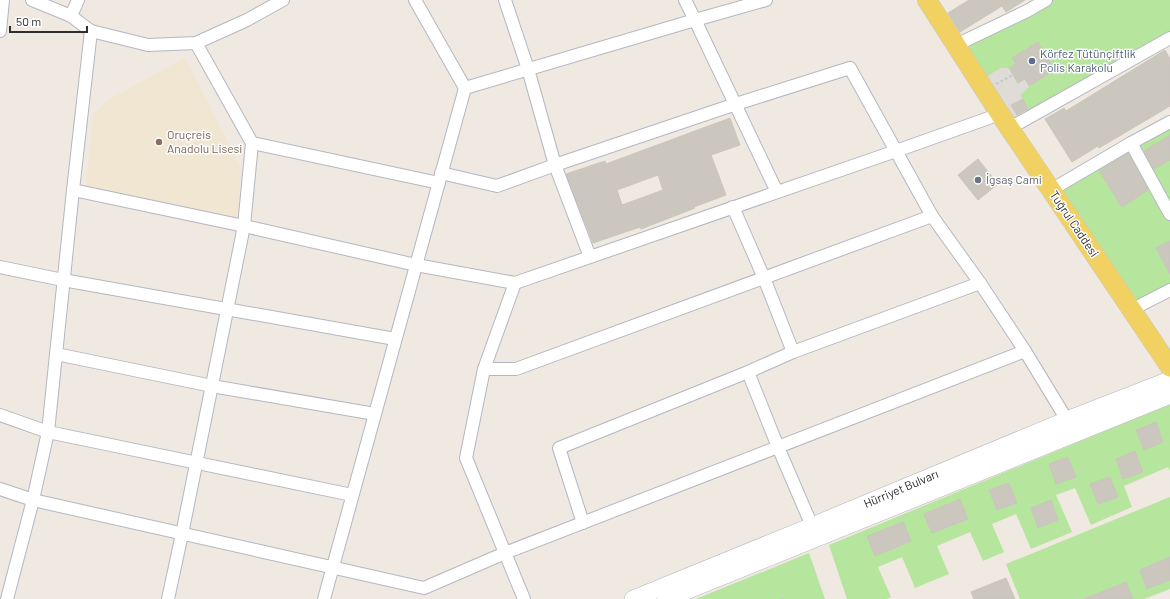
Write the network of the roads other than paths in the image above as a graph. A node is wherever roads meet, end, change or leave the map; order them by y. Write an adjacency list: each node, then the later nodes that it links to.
1 (3, 0): 14 (street)
2 (32, 0): 11 (street)
3 (78, 0): 11 (street)
4 (283, 0): 16 (street)
5 (414, 0): 19 (street)
6 (505, 0): 18 (street)
7 (685, 0): 12 (street)
8 (766, 0): 12 (street)
9 (927, 0): 17 (main road, Tuğrul Caddesi)
10 (1046, 0): 17 (street)
11 (71, 16): 13 (street)
12 (695, 20): 18 (street); 20 (street)
13 (91, 31): 16 (street); 28 (street)
14 (0, 32)
15 (1170, 38): 21 (street)
16 (196, 43): 23 (street)
17 (956, 45): 21 (main road, Tuğrul Caddesi)
18 (528, 69): 19 (street); 26 (street)
19 (465, 88): 27 (street)
20 (736, 104): 25 (street); 26 (street); 30 (street)
21 (1005, 121): 25 (street); 29 (main road, Tuğrul Caddesi)
22 (1170, 122): 24 (street)
23 (252, 143): 27 (street); 34 (street)
24 (1132, 143): 29 (street); 32 (street)
25 (896, 151): 30 (street); 33 (street)
26 (555, 165): 27 (street); 35 (street)
27 (440, 178): 36 (street)
28 (73, 190): 34 (street); 39 (street)
29 (1051, 190): 44 (main road, Tuğrul Caddesi)
30 (777, 192): 31 (street)
31 (733, 207): 35 (street); 38 (street)
32 (1170, 212)
33 (932, 216): 38 (street); 41 (street)
34 (244, 226): 36 (street); 43 (street)
35 (590, 257): 40 (street)
36 (416, 265): 40 (street); 45 (street)
37 (0, 267): 39 (street)
38 (764, 278): 47 (street); 50 (street)
39 (64, 280): 43 (street); 48 (street)
40 (514, 283): 50 (street)
41 (980, 283): 46 (street); 47 (street)
42 (1170, 290): 44 (street)
43 (228, 310): 45 (street); 53 (street)
44 (1132, 310): 49 (main road, Tuğrul Caddesi)
45 (395, 340): 55 (street)
46 (1025, 351): 57 (street); 59 (street)
47 (793, 352): 51 (street)
48 (56, 354): 53 (street); 58 (street)
49 (1170, 367)
50 (484, 369): 67 (street)
51 (748, 372): 59 (street); 64 (street)
52 (1170, 380): 57 (main road, Hürriyet Bulvarı)
53 (212, 386): 55 (street); 60 (street)
54 (1170, 395): 65 (main road, Hürriyet Bulvarı)
55 (375, 414): 62 (street)
56 (0, 415): 58 (street)
57 (1067, 420): 65 (main road, Hürriyet Bulvarı)
58 (48, 432): 60 (street); 63 (street)
59 (778, 447): 64 (street); 65 (street)
60 (197, 462): 62 (street); 66 (street)
61 (0, 489): 63 (street)
62 (352, 495): 68 (street)
63 (32, 500): 66 (street); 69 (street)
64 (583, 523): 67 (street)
65 (815, 532): 73 (main road, Hürriyet Bulvarı); 74 (main road, Hürriyet Bulvarı)
66 (182, 534): 68 (street); 70 (street)
67 (505, 553): 68 (street); 72 (street)
68 (332, 568): 71 (street)
69 (7, 599)
70 (168, 599)
71 (324, 599)
72 (524, 599)
73 (633, 599)
74 (666, 599)

